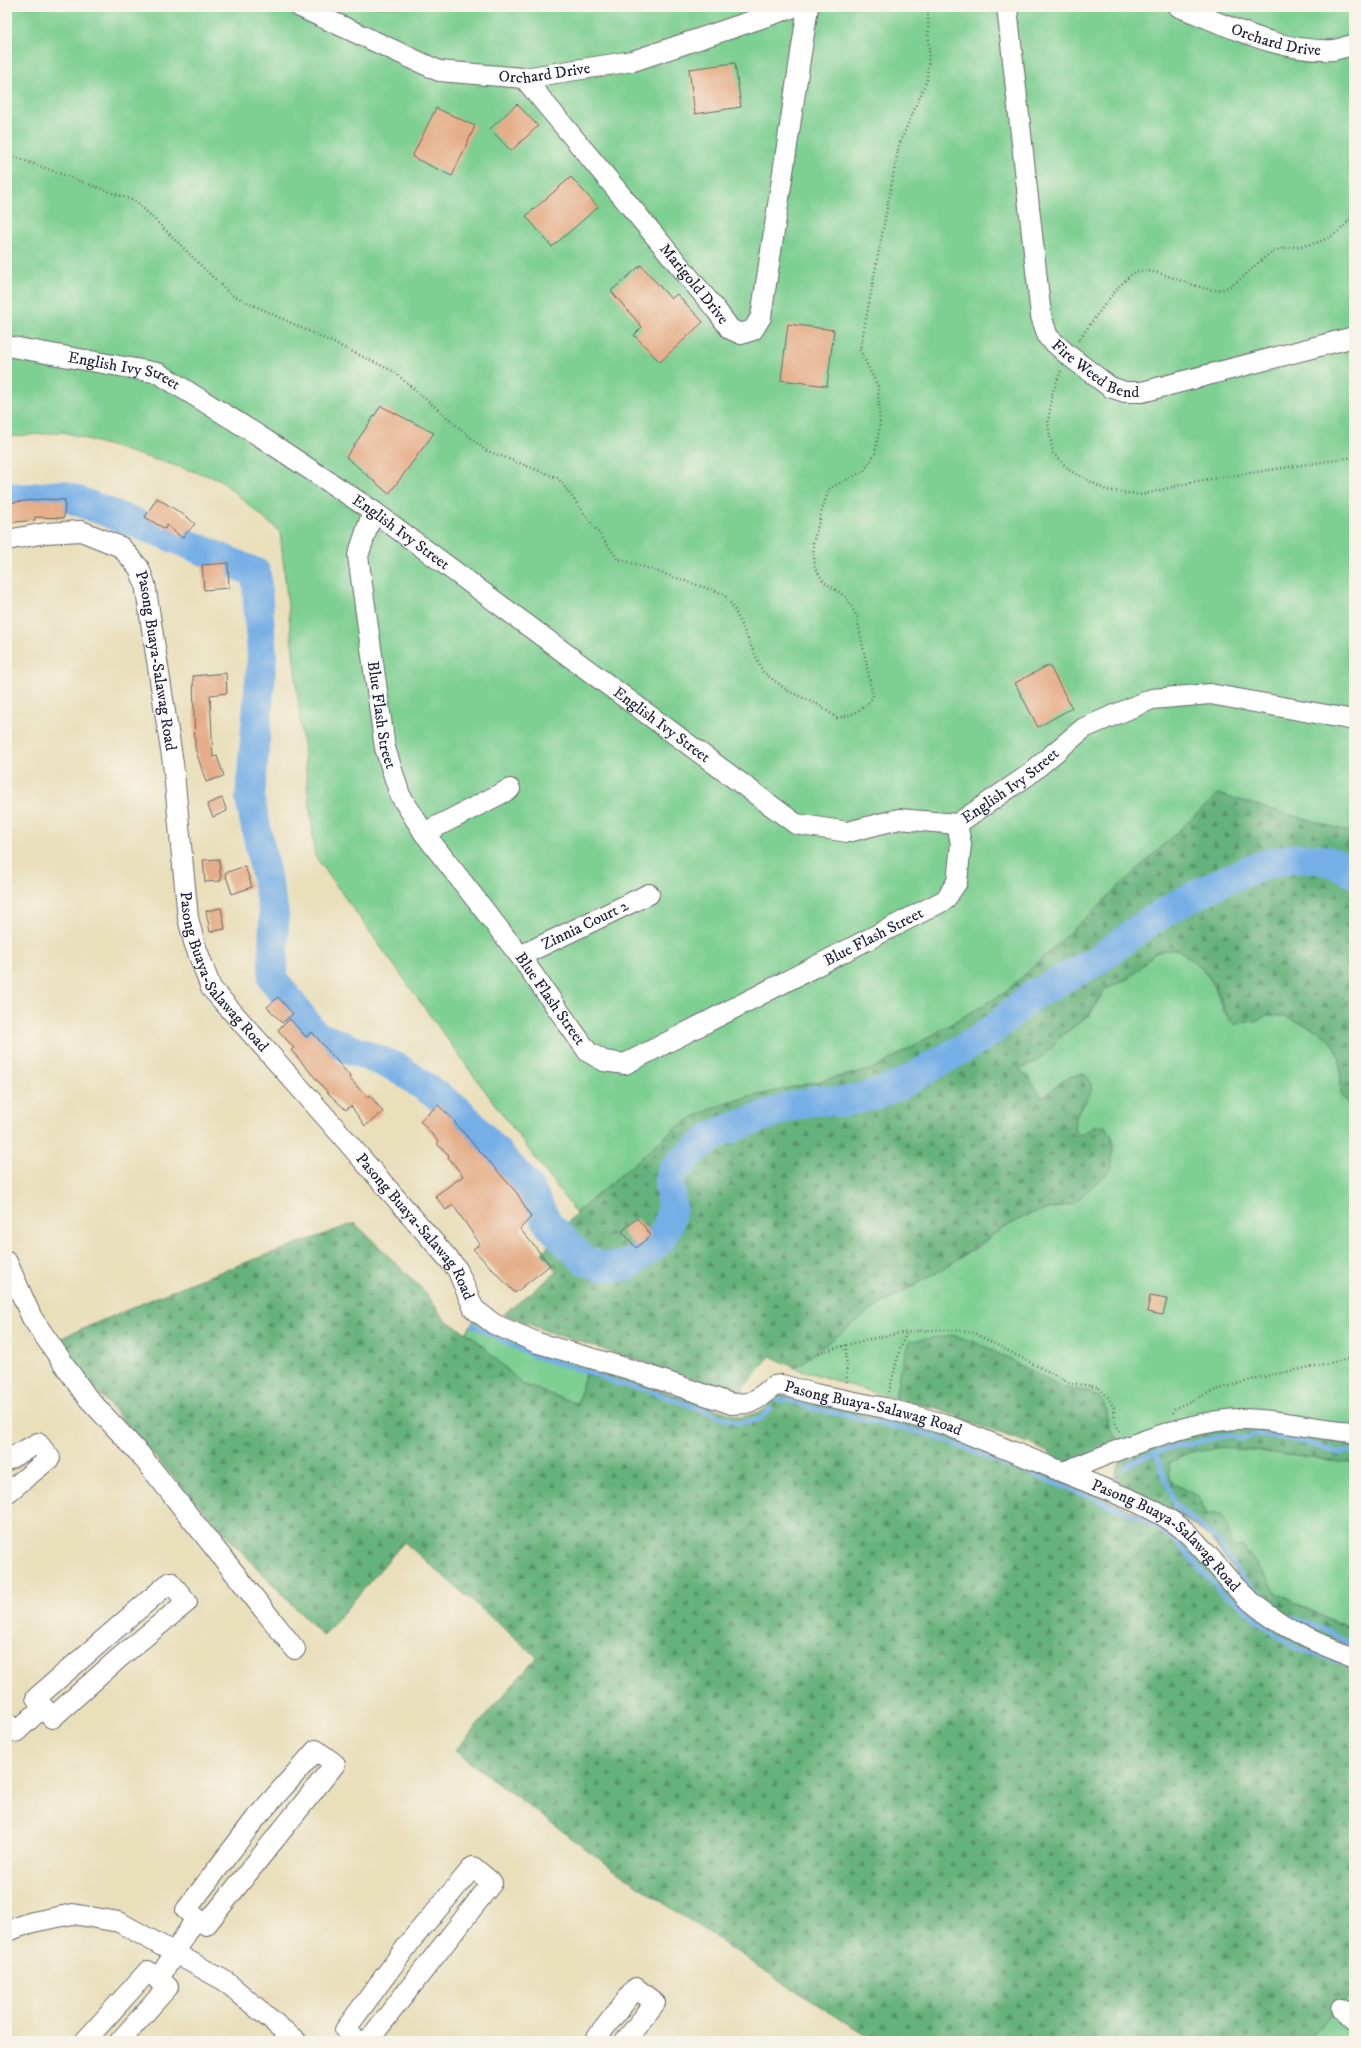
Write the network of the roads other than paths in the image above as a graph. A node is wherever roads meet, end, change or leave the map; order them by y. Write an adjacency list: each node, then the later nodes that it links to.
1 (300, 7): 7 (street, Orchard Drive)
2 (794, 7): 7 (street, Orchard Drive)
3 (808, 7): 7 (street, Marigold Drive)
4 (1007, 7): 8 (street, Fire Weed Bend)
5 (1179, 7): 6 (street, Orchard Drive)
6 (1354, 45)
7 (524, 78)
8 (1354, 337)
9 (7, 346): 10 (street, English Ivy Street)
10 (373, 511): 14 (street, English Ivy Street); 15 (street, Blue Flash Street)
11 (7, 540): 21 (street, Pasong Buaya-Salawag Road)
12 (1354, 720): 14 (street, English Ivy Street)
13 (510, 789): 15 (street)
14 (957, 824): 17 (street, Blue Flash Street)
15 (424, 833): 17 (street, Blue Flash Street)
16 (650, 894): 17 (street, Zinnia Court 2)
17 (520, 956)
18 (7, 1262): 23 (street)
19 (1354, 1432): 21 (street)
20 (7, 1460): 22 (street)
21 (1064, 1472): 24 (street, Pasong Buaya-Salawag Road)
22 (7, 1493)
23 (296, 1649)
24 (1354, 1657)
25 (44, 1707): 25 (street); 26 (street)
26 (7, 1723)
27 (196, 1918): 27 (street); 29 (street)
28 (7, 1931): 29 (street)
29 (175, 1952): 30 (street); 34 (street)
30 (158, 1980): 32 (street); 33 (street)
31 (358, 2040): 31 (street)
32 (85, 2041)
33 (120, 2041)
34 (296, 2041)
35 (594, 2041): 36 (street)
36 (625, 2041)

